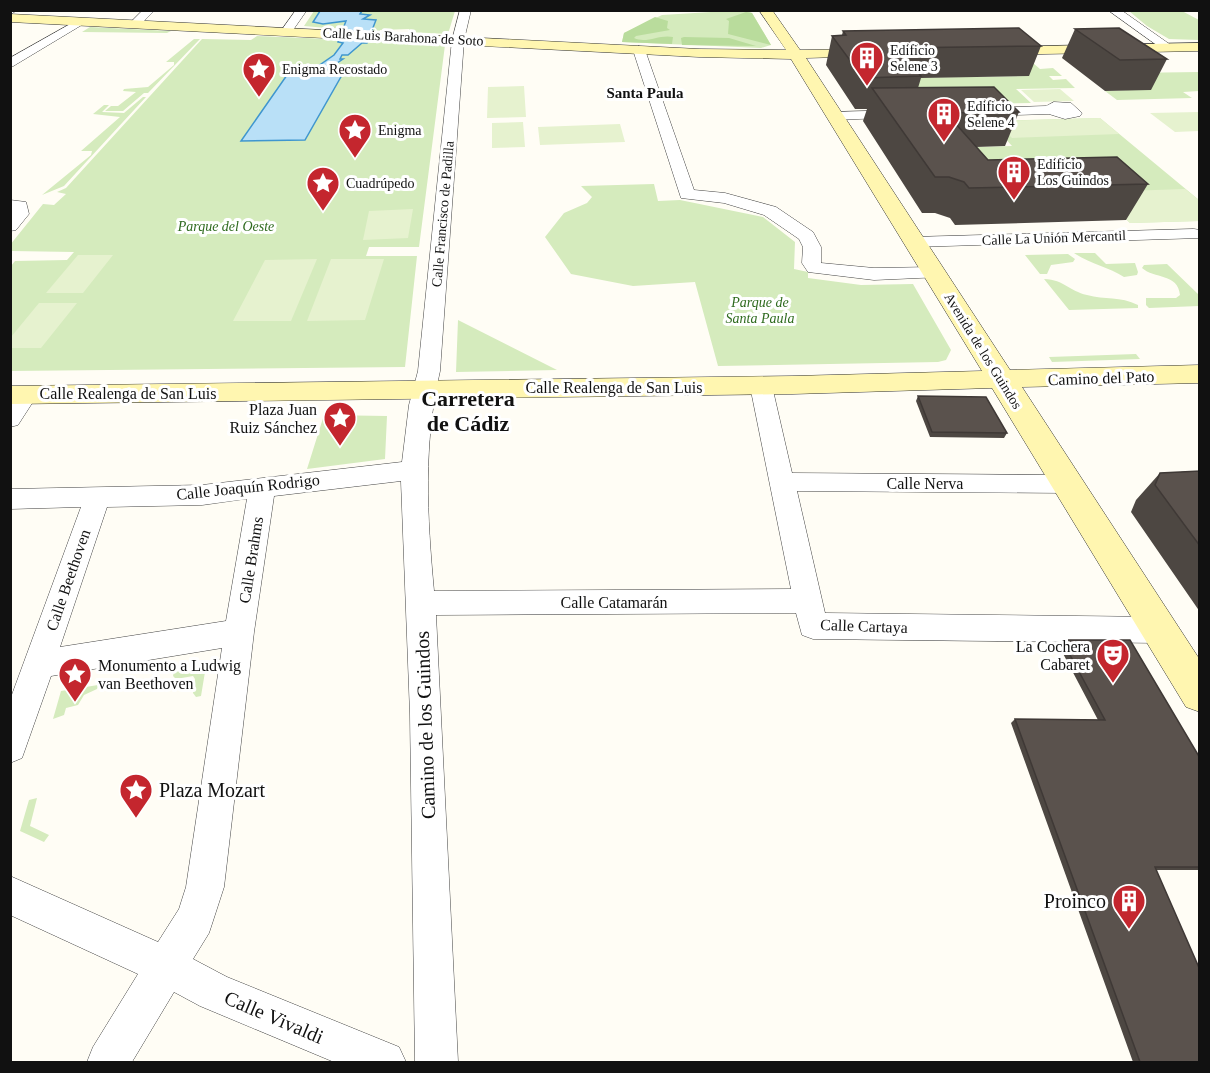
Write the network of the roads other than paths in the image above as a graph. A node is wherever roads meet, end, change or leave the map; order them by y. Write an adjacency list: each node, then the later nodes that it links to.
1 (150, 10): 9 (street)
2 (302, 10): 10 (street)
3 (466, 10): 11 (street, Calle Francisco de Padilla)
4 (765, 10): 18 (main road, Avenida de los Guindos)
5 (1117, 12): 13 (street)
6 (10, 18): 7 (main road, Calle Luis Barahona de Soto)
7 (61, 20): 8 (main road, Calle Luis Barahona de Soto); 17 (street)
8 (81, 21): 9 (main road, Calle Luis Barahona de Soto); 19 (street)
9 (136, 23): 10 (main road, Calle Luis Barahona de Soto)
10 (287, 31): 11 (main road, Calle Luis Barahona de Soto)
11 (458, 40): 14 (main road, Calle Luis Barahona de Soto); 32 (street, Calle Francisco de Padilla)
12 (1200, 47): 13 (main road)
13 (1169, 48): 15 (main road)
14 (639, 50): 18 (main road, Calle Luis Barahona de Soto); 28 (street)
15 (981, 51)
16 (888, 52): 18 (main road, Calle Luis Barahona de Soto)
17 (10, 53)
18 (796, 54): 23 (main road, Avenida de los Guindos)
19 (10, 64)
20 (1052, 110): 21 (street)
21 (972, 112)
22 (914, 114): 23 (street)
23 (834, 116): 27 (main road, Avenida de los Guindos)
24 (10, 205): 25 (street)
25 (10, 226)
26 (1198, 233): 27 (street, Calle La Unión Mercantil)
27 (914, 242): 28 (main road, Avenida de los Guindos)
28 (934, 273): 30 (main road, Avenida de los Guindos)
29 (1200, 375): 30 (main road, Camino del Pato)
30 (1002, 381): 31 (main road, Calle Realenga de San Luis); 37 (main road, Avenida de los Guindos)
31 (761, 386): 32 (main road, Calle Realenga de San Luis); 36 (street, Calle Cartaya)
32 (423, 388): 33 (main road, Calle Realenga de San Luis); 35 (street, Camino de los Guindos)
33 (19, 394): 34 (street)
34 (10, 418)
35 (414, 470): 38 (street, Calle Joaquín Rodrigo); 42 (street, Camino de los Guindos)
36 (782, 482): 37 (street, Calle Nerva); 41 (street, Calle Cartaya)
37 (1067, 484): 43 (main road, Avenida de los Guindos)
38 (262, 488): 39 (street, Calle Joaquín Rodrigo); 44 (street, Calle Brahms)
39 (98, 496): 40 (street, Calle Joaquín Rodrigo); 45 (street, Calle Beethoven)
40 (10, 499)
41 (808, 601): 42 (street, Calle Catamarán); 43 (street, Calle Cartaya)
42 (420, 603): 52 (street, Camino de los Guindos)
43 (1159, 630): 46 (main road, Avenida de los Guindos)
44 (239, 632): 45 (street); 49 (street)
45 (38, 664): 47 (street)
46 (1200, 694)
47 (10, 747)
48 (10, 895): 49 (street)
49 (168, 967): 50 (street); 51 (street, Calle Vivaldi)
50 (108, 1062)
51 (384, 1062)
52 (436, 1062)

